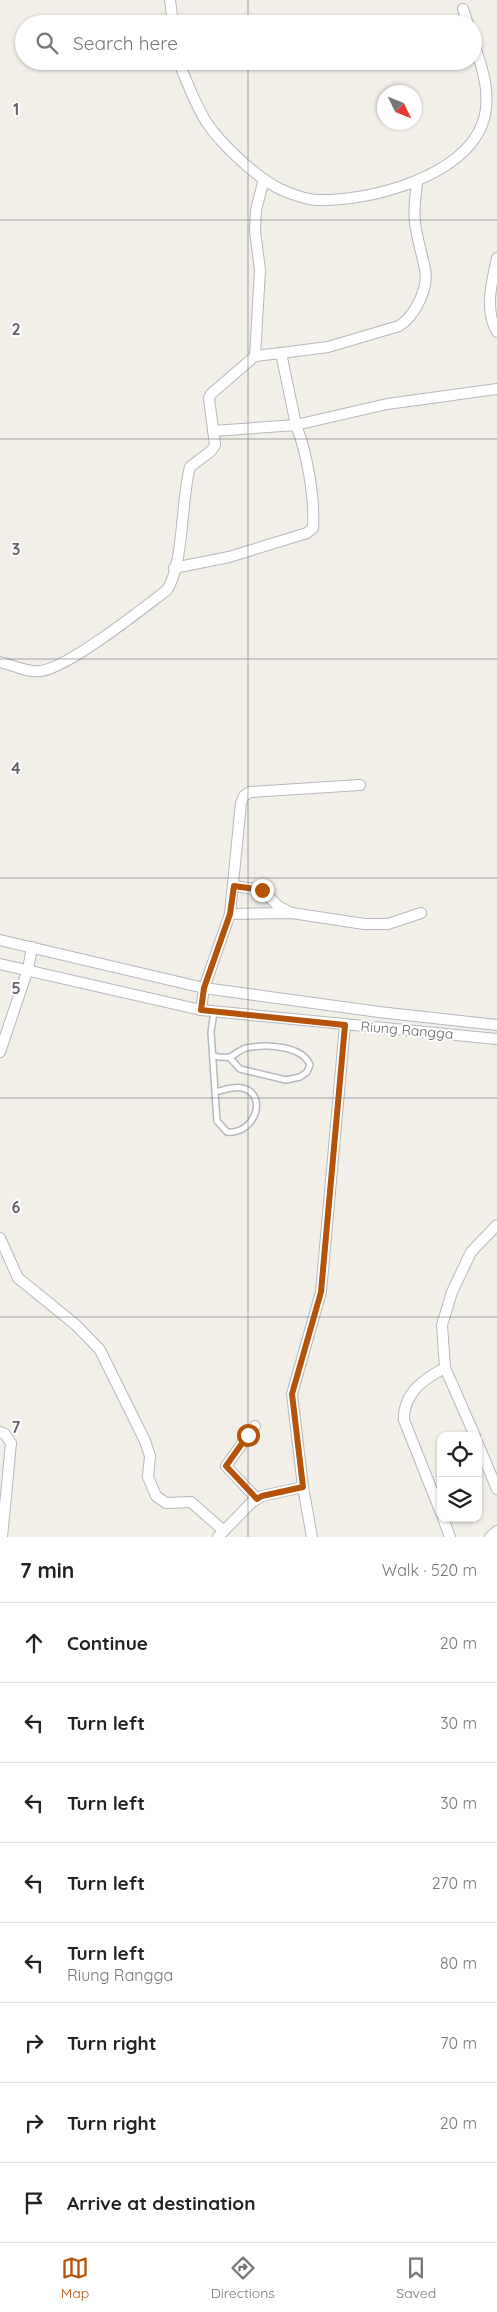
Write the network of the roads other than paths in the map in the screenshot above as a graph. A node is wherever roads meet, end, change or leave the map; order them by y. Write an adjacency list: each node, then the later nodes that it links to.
1 (170, 0): 3 (street)
2 (463, 9): 4 (street)
3 (172, 15)
4 (465, 15)
5 (182, 70): 7 (street)
6 (482, 70): 8 (street)
7 (264, 180): 8 (street); 12 (street)
8 (417, 181): 11 (street)
9 (497, 258): 10 (street)
10 (497, 332)
11 (281, 353): 12 (street); 14 (street)
12 (255, 356): 15 (street)
13 (497, 389): 14 (street)
14 (296, 425): 15 (street); 16 (street)
15 (213, 430): 16 (street)
16 (174, 568): 17 (street)
17 (0, 662)
18 (360, 785): 19 (street)
19 (234, 886): 20 (street); 22 (street)
20 (292, 913): 21 (street); 22 (street)
21 (421, 913)
22 (230, 914): 27 (street)
23 (0, 940): 24 (street)
24 (32, 947): 26 (street); 27 (street)
25 (0, 964): 26 (street, Riung Rangga)
26 (28, 968): 28 (street, Riung Rangga); 33 (street)
27 (204, 988): 28 (street); 31 (street)
28 (201, 1010): 29 (street, Riung Rangga)
29 (214, 1012): 30 (street, Riung Rangga); 34 (lane)
30 (345, 1025): 32 (street, Riung Rangga); 44 (street)
31 (497, 1025)
32 (497, 1039)
33 (0, 1052)
34 (213, 1056): 35 (lane); 36 (lane)
35 (230, 1058): 35 (lane)
36 (215, 1092): 36 (lane)
37 (497, 1225): 39 (street)
38 (0, 1238): 50 (street)
39 (445, 1368): 42 (street); 47 (street)
40 (255, 1426): 46 (street)
41 (0, 1432): 51 (street)
42 (473, 1432)
43 (482, 1453): 45 (street)
44 (303, 1487): 46 (street); 52 (street)
45 (497, 1489)
46 (257, 1499): 50 (street)
47 (437, 1503)
48 (444, 1522): 53 (street)
49 (497, 1531): 54 (street)
50 (221, 1534)
51 (2, 1537)
52 (312, 1537)
53 (450, 1537)
54 (490, 1537)

